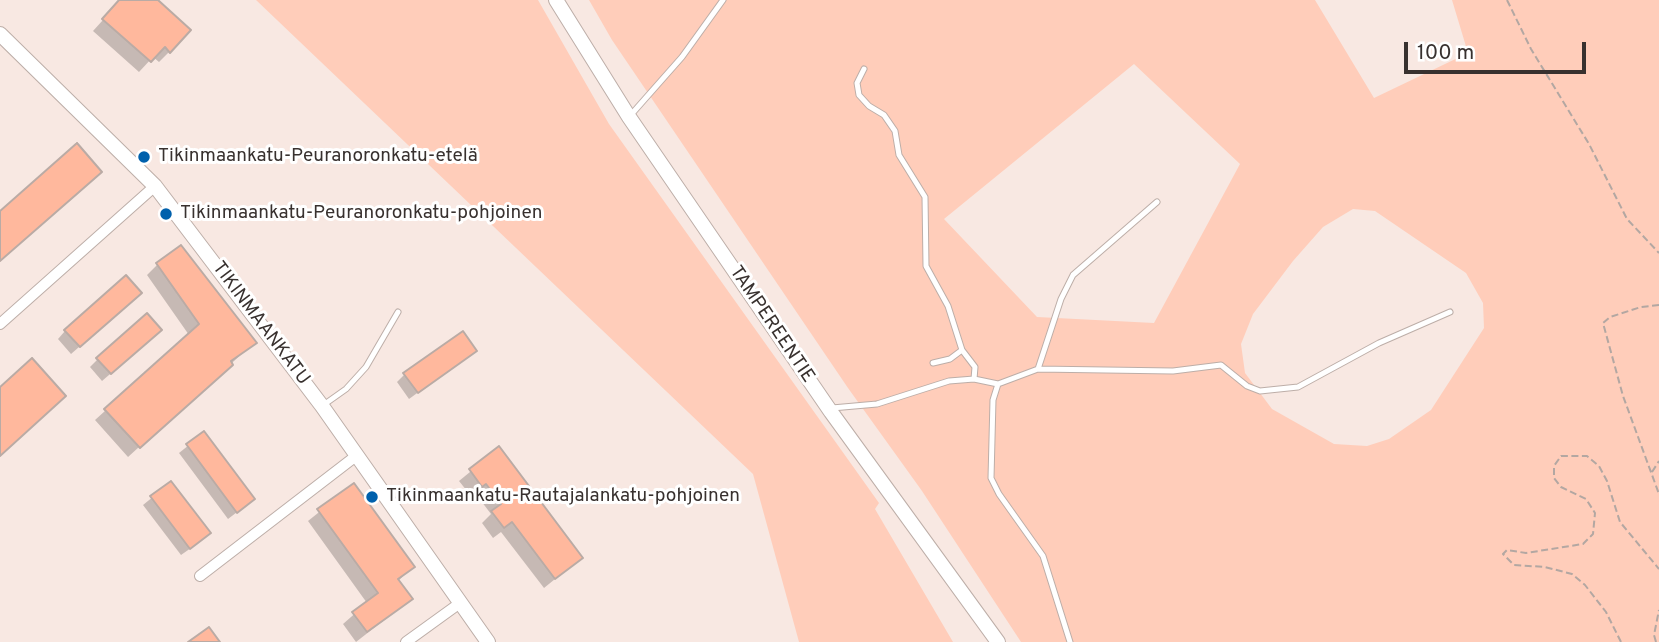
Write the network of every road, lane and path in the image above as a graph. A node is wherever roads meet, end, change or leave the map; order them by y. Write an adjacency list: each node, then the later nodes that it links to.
1 (556, 0): 6 (main road, TAMPEREENTIE)
2 (723, 0): 6 (lane)
3 (1507, 0): 9 (path)
4 (1, 37): 7 (main road, TIKINMAANKATU)
5 (864, 69): 14 (lane)
6 (629, 117): 20 (main road, TAMPEREENTIE)
7 (155, 186): 13 (street); 19 (main road, TIKINMAANKATU)
8 (1157, 202): 16 (lane)
9 (1659, 253)
10 (1659, 305): 23 (path)
11 (398, 312): 19 (lane)
12 (1450, 312): 16 (lane)
13 (0, 324)
14 (962, 350): 15 (lane); 17 (lane)
15 (933, 363)
16 (1038, 369): 18 (lane)
17 (975, 379): 18 (lane); 20 (lane)
18 (998, 384): 32 (lane)
19 (322, 406): 21 (main road, TIKINMAANKATU)
20 (828, 409): 31 (main road, TAMPEREENTIE)
21 (356, 456): 26 (street); 27 (main road, TIKINMAANKATU)
22 (1659, 461): 23 (path)
23 (1650, 474): 24 (path)
24 (1659, 494)
25 (1659, 569): 33 (path)
26 (200, 576)
27 (460, 603): 29 (street); 30 (main road, TIKINMAANKATU)
28 (1659, 610): 34 (path)
29 (406, 642)
30 (488, 642)
31 (998, 642)
32 (1070, 642)
33 (1621, 642)
34 (1656, 642)

